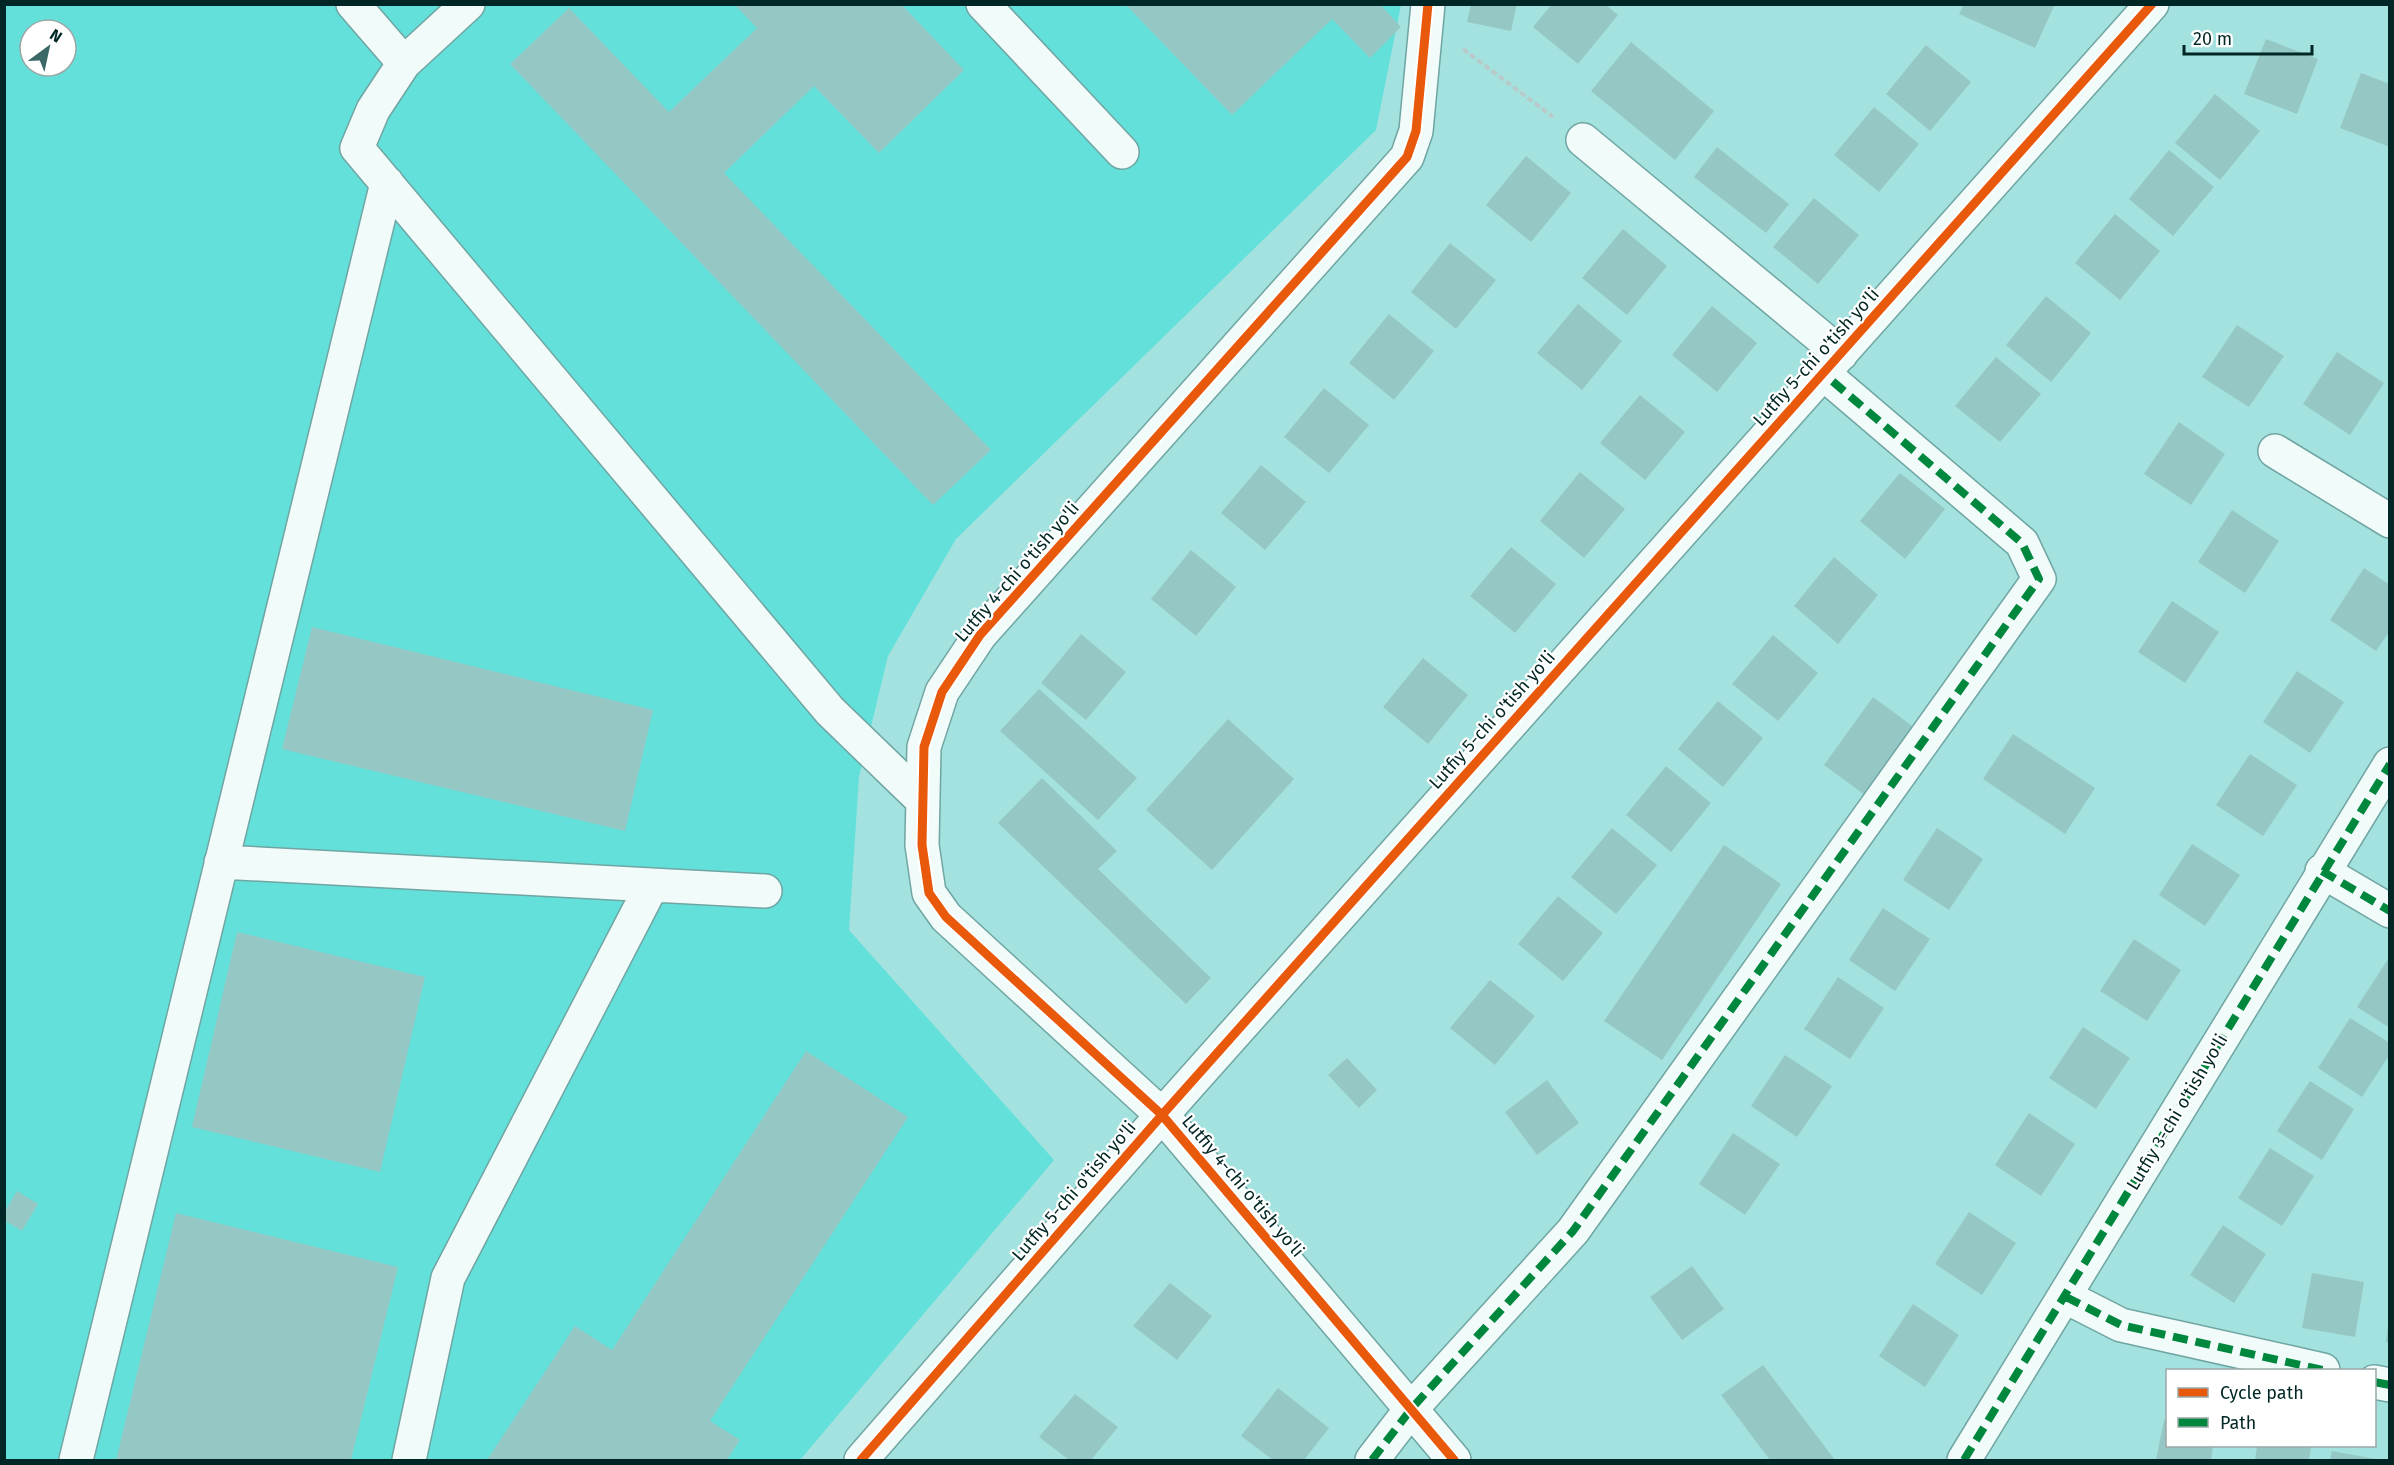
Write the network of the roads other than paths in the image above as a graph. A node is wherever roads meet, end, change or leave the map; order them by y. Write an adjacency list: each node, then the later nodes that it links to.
1 (353, 4): 6 (street)
2 (468, 4): 6 (street)
3 (983, 4): 8 (street)
4 (2152, 4): 10 (street, Lutfiy 5-chi o'tish yo'li)
5 (1426, 12): 14 (street, Lutfiy 4-chi o'tish yo'li)
6 (404, 63): 9 (street)
7 (1583, 140): 10 (street)
8 (1122, 152)
9 (387, 183): 14 (street); 15 (street)
10 (1832, 364): 20 (street, Lutfiy 5-chi o'tish yo'li); 23 (street, Lutfiy 5-chi o'tish yo'li)
11 (2275, 451): 12 (street)
12 (2390, 521)
13 (2390, 764): 16 (street, Lutfiy 3-chi o'tish yo'li)
14 (921, 799): 20 (street, Lutfiy 4-chi o'tish yo'li)
15 (221, 862): 17 (street); 24 (street)
16 (2322, 871): 19 (street); 21 (street, Lutfiy 3-chi o'tish yo'li)
17 (652, 885): 18 (street); 25 (street)
18 (765, 891)
19 (2390, 911)
20 (1162, 1115): 23 (street, Lutfiy 4-chi o'tish yo'li); 26 (street, Lutfiy 5-chi o'tish yo'li)
21 (2066, 1297): 22 (street); 29 (street, Lutfiy 3-chi o'tish yo'li)
22 (2314, 1369)
23 (1412, 1408): 27 (street, Lutfiy 5-chi o'tish yo'li); 28 (street, Lutfiy 4-chi o'tish yo'li)
24 (76, 1461)
25 (409, 1461)
26 (861, 1461)
27 (1372, 1461)
28 (1454, 1461)
29 (1964, 1461)

